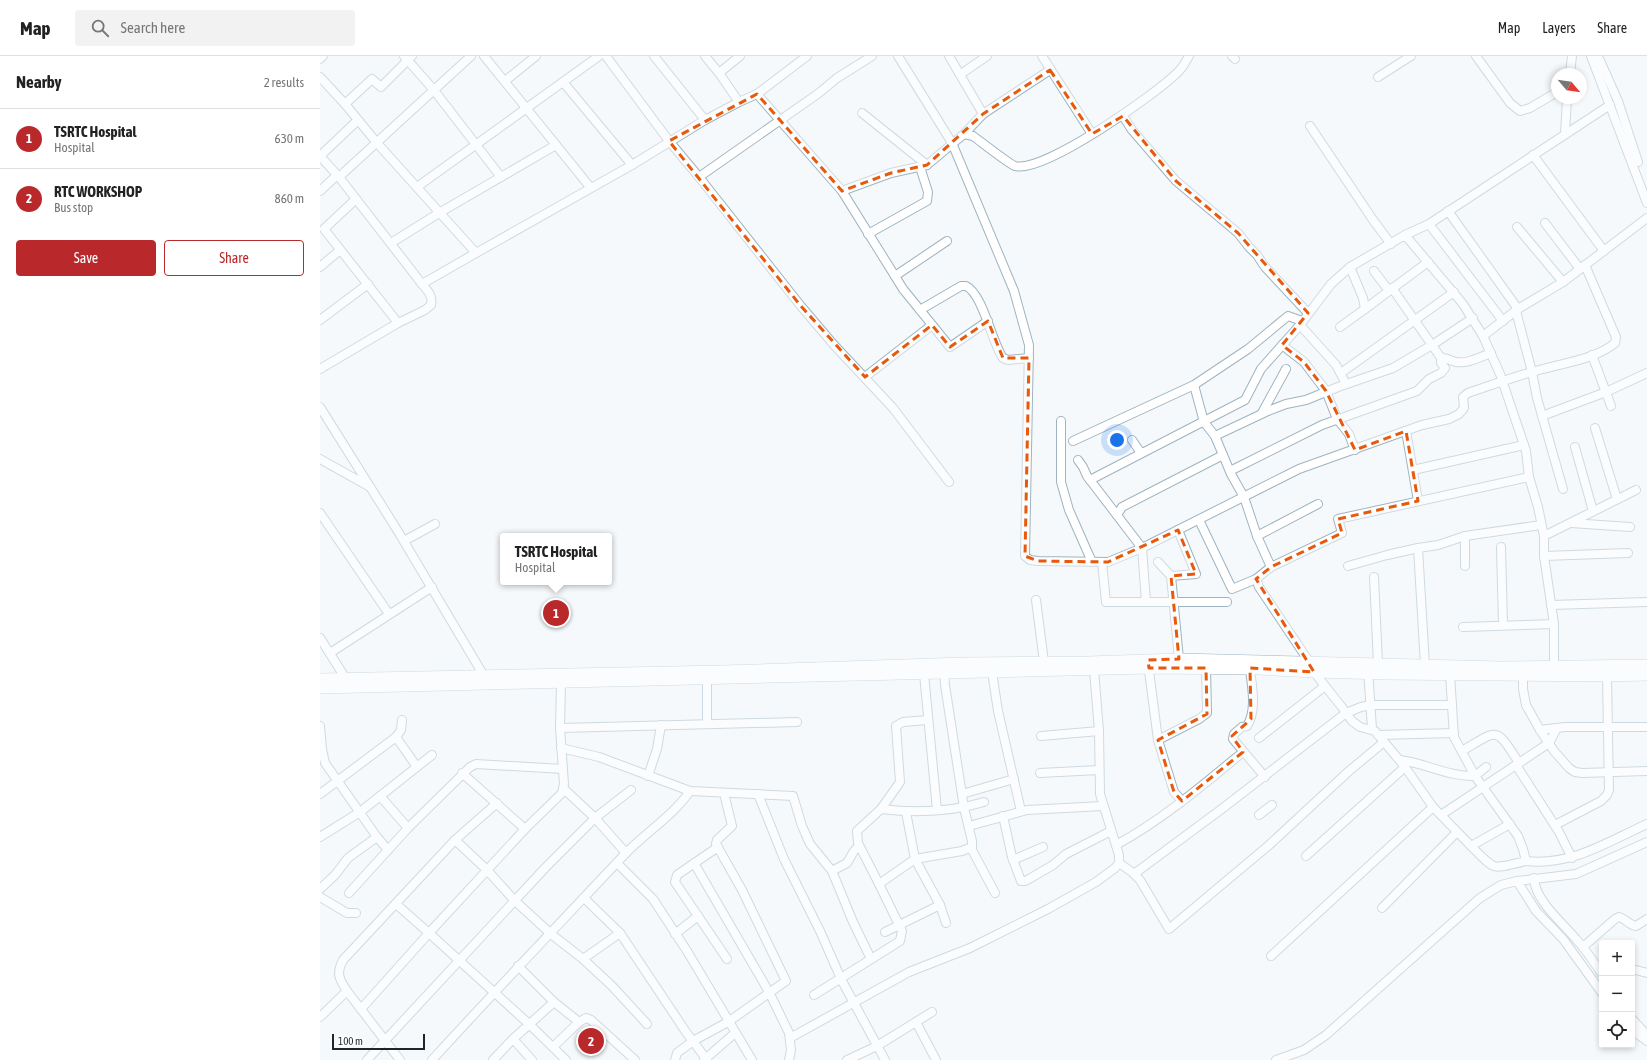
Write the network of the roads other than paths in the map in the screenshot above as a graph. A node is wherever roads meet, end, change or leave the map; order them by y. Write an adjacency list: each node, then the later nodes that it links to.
1 (323, 56): 23 (street)
2 (471, 56): 32 (street)
3 (484, 56): 30 (street)
4 (536, 56): 30 (street)
5 (599, 56): 31 (street)
6 (606, 56): 50 (street)
7 (654, 56): 44 (street)
8 (705, 56): 26 (street)
9 (740, 56): 26 (street)
10 (807, 56): 33 (street)
11 (872, 56): 45 (street)
12 (898, 56): 52 (street)
13 (949, 56): 27 (street)
14 (987, 56): 27 (street)
15 (1042, 56): 25 (street)
16 (1189, 56): 42 (street)
17 (1411, 56): 29 (street)
18 (1476, 56): 34 (street)
19 (1572, 56): 24 (street)
20 (1591, 56): 38 (street)
21 (1598, 56): 64 (street)
22 (408, 58): 32 (street); 36 (street)
23 (320, 59)
24 (1571, 68)
25 (1050, 70): 41 (street); 48 (street)
26 (719, 73): 35 (street)
27 (961, 74): 41 (street)
28 (320, 77): 36 (street)
29 (1378, 77)
30 (505, 81): 39 (street)
31 (563, 82): 39 (street); 57 (street)
32 (433, 89): 51 (street); 53 (street)
33 (757, 94): 35 (street); 45 (street)
34 (1551, 96)
35 (739, 102): 44 (street)
36 (345, 104): 43 (street)
37 (1567, 104): 49 (street)
38 (1610, 105): 49 (street); 68 (street)
39 (527, 109): 53 (street); 54 (street)
40 (862, 113): 58 (street)
41 (983, 114): 47 (street)
42 (1123, 116): 48 (street); 97 (street)
43 (358, 120): 51 (street); 56 (street)
44 (705, 120): 50 (street)
45 (781, 120): 60 (street); 66 (street)
46 (1310, 126): 79 (street)
47 (964, 134): 48 (street); 52 (street)
48 (1092, 134)
49 (1565, 134): 55 (street)
50 (669, 140): 57 (street); 60 (street)
51 (377, 143): 59 (street); 62 (street)
52 (952, 143): 58 (street); 112 (street)
53 (476, 145): 61 (street); 62 (street)
54 (556, 145): 61 (street); 63 (street)
55 (1533, 155): 69 (street); 81 (street)
56 (320, 156): 59 (street)
57 (632, 165): 63 (street)
58 (923, 166): 66 (street); 75 (street)
59 (338, 176): 65 (street); 67 (street)
60 (699, 176): 119 (street)
61 (502, 177): 70 (street)
62 (417, 187): 70 (street)
63 (590, 187): 82 (street)
64 (1647, 187)
65 (320, 191)
66 (842, 191): 75 (street)
67 (356, 199): 78 (street); 80 (street)
68 (1647, 203)
69 (1448, 211): 72 (street); 96 (street)
70 (439, 213): 78 (street); 82 (street)
71 (1647, 218): 81 (street)
72 (1429, 224): 76 (street); 102 (street)
73 (1545, 224): 86 (street)
74 (1517, 227): 89 (street)
75 (868, 234): 88 (street)
76 (1405, 235): 79 (street); 83 (street)
77 (947, 241): 88 (street)
78 (391, 243): 91 (street)
79 (1391, 244): 85 (street)
80 (340, 250): 84 (street); 90 (street)
81 (1604, 251): 86 (street)
82 (476, 253): 91 (street)
83 (1428, 262): 92 (street); 93 (street)
84 (320, 266)
85 (1350, 266): 94 (street); 97 (street)
86 (1582, 267): 89 (street); 111 (street)
87 (1374, 271): 92 (street)
88 (895, 276): 95 (street)
89 (1563, 282): 96 (street)
90 (368, 284): 99 (street); 103 (street)
91 (422, 284): 103 (street)
92 (1390, 289): 94 (street); 100 (street)
93 (1454, 292): 98 (street); 100 (street)
94 (1365, 309): 106 (street)
95 (920, 310): 101 (street); 105 (street)
96 (1517, 310): 102 (street); 116 (street)
97 (1308, 314): 104 (street)
98 (1473, 318): 107 (street); 109 (street)
99 (320, 320)
100 (1416, 320): 109 (street); 117 (street)
101 (988, 321): 105 (street); 112 (street)
102 (1503, 321): 107 (street)
103 (398, 323): 114 (street)
104 (1301, 323): 108 (street); 117 (street); 122 (street)
105 (932, 325): 119 (street)
106 (1340, 327)
107 (1483, 336): 110 (street)
108 (1282, 345): 123 (street); 131 (street)
109 (1432, 345): 113 (street); 121 (street)
110 (1491, 353): 113 (street); 120 (street)
111 (1592, 355): 116 (street); 124 (street)
112 (1029, 358): 174 (street)
113 (1441, 358): 129 (street)
114 (320, 369)
115 (1286, 369): 127 (street)
116 (1532, 372): 120 (street); 128 (street)
117 (1341, 373): 121 (street)
118 (1647, 373): 124 (street)
119 (865, 377): 148 (street)
120 (1502, 382): 133 (street); 137 (street)
121 (1346, 384): 123 (street)
122 (1194, 385): 131 (street); 136 (street)
123 (1326, 391): 127 (street); 129 (street)
124 (1606, 392): 126 (street); 128 (street)
125 (320, 406): 149 (street)
126 (1610, 406)
127 (1262, 413): 134 (street)
128 (1542, 416): 150 (street)
129 (1338, 419): 139 (street); 145 (street)
130 (1061, 421): 174 (street)
131 (1204, 422): 134 (street); 140 (street)
132 (1595, 428): 153 (street)
133 (1406, 431): 139 (street); 144 (street)
134 (1215, 436): 141 (street)
135 (1132, 440): 140 (street)
136 (1072, 441)
137 (1524, 445): 144 (street); 146 (street)
138 (1575, 447): 156 (street)
139 (1354, 450): 152 (street)
140 (1141, 453): 147 (street)
141 (1223, 455): 145 (street); 158 (street)
142 (320, 459): 149 (street)
143 (1078, 460): 147 (street)
144 (1413, 470): 154 (street)
145 (1230, 471): 152 (street)
146 (1530, 477): 154 (street); 162 (street)
147 (1090, 480): 158 (street)
148 (949, 482)
149 (371, 488): 168 (street)
150 (1563, 489)
151 (1636, 490): 153 (street)
152 (1244, 497): 159 (street); 165 (street)
153 (1617, 499): 156 (street)
154 (1418, 501): 179 (street)
155 (1318, 504): 165 (street)
156 (1593, 511): 160 (street)
157 (320, 513): 190 (street)
158 (1118, 515): 170 (street)
159 (1199, 520): 164 (street); 182 (street)
160 (1569, 523): 163 (street); 167 (street)
161 (435, 524): 168 (street)
162 (1541, 525): 166 (street); 167 (street)
163 (1630, 527)
164 (1178, 530): 170 (street); 180 (street)
165 (1257, 536): 179 (street)
166 (1465, 536): 171 (street); 178 (street)
167 (1544, 536): 173 (street)
168 (404, 541): 183 (street)
169 (1501, 547): 191 (street)
170 (1142, 548): 175 (street); 186 (street)
171 (1418, 548): 177 (street); 199 (street)
172 (1628, 553): 173 (street)
173 (1544, 556): 189 (street)
174 (1092, 562): 175 (street)
175 (1102, 562): 186 (street)
176 (1158, 562): 180 (street)
177 (1348, 566)
178 (1464, 566)
179 (1270, 567): 182 (street)
180 (1172, 576): 185 (street)
181 (1374, 577): 203 (street)
182 (1256, 579): 202 (street)
183 (432, 587): 190 (street); 213 (street)
184 (1036, 600): 197 (street)
185 (1175, 601): 186 (street); 187 (street); 196 (street)
186 (1146, 602)
187 (1227, 602)
188 (1647, 602): 189 (street)
189 (1551, 605): 192 (street)
190 (389, 614): 195 (street)
191 (1503, 624): 192 (street); 193 (street)
192 (1554, 624): 201 (street)
193 (1463, 626)
194 (320, 638): 195 (street)
195 (330, 653): 216 (street)
196 (1180, 659): 198 (highway); 202 (highway)
197 (1044, 662): 198 (highway); 204 (highway)
198 (1148, 664): 205 (highway); 207 (highway); 241 (street)
199 (1425, 665): 201 (highway); 203 (highway)
200 (1647, 665): 201 (highway)
201 (1554, 666)
202 (1312, 667): 203 (highway); 206 (highway); 219 (street)
203 (1371, 667): 210 (highway); 221 (street)
204 (944, 668): 208 (highway); 209 (highway); 213 (highway); 270 (street)
205 (1206, 668): 206 (highway); 241 (street)
206 (1250, 669): 246 (street)
207 (1094, 670): 208 (highway); 235 (street)
208 (992, 672): 261 (street)
209 (924, 674): 217 (highway); 225 (street)
210 (1450, 674): 211 (highway); 222 (street)
211 (1523, 674): 214 (highway); 234 (street)
212 (1647, 675): 214 (highway)
213 (484, 676): 216 (highway)
214 (1607, 676): 230 (street)
215 (320, 679): 216 (highway)
216 (346, 679)
217 (707, 680): 218 (highway); 227 (street)
218 (561, 683): 220 (highway); 232 (street)
219 (1326, 686): 223 (street); 240 (street)
220 (320, 688)
221 (1370, 705): 222 (street); 223 (street); 236 (street)
222 (1452, 706): 237 (street)
223 (1346, 713): 236 (street); 259 (street)
224 (402, 720): 239 (street)
225 (928, 720): 279 (street); 280 (street)
226 (798, 722): 227 (street)
227 (707, 724): 228 (street)
228 (661, 725): 232 (street); 258 (street)
229 (320, 726): 262 (street)
230 (1609, 727): 231 (street); 233 (street); 255 (street)
231 (1647, 727)
232 (560, 728): 244 (street)
233 (1557, 728): 234 (street); 243 (street)
234 (1540, 730): 243 (street)
235 (1098, 731): 238 (street); 253 (street)
236 (1375, 732): 237 (street); 242 (street)
237 (1454, 733): 245 (street)
238 (1041, 736)
239 (396, 737): 250 (street); 262 (street)
240 (1259, 738)
241 (1158, 740): 272 (street)
242 (1384, 742): 248 (street); 318 (street)
243 (1549, 743): 249 (street); 255 (street)
244 (561, 748): 252 (street); 258 (street)
245 (1462, 751): 249 (street); 260 (street)
246 (1244, 752): 259 (street); 272 (street)
247 (432, 755): 250 (street)
248 (1402, 764): 260 (street); 277 (street); 308 (street)
249 (1518, 764): 263 (street); 291 (street)
250 (417, 767): 271 (street)
251 (1486, 767): 260 (street)
252 (563, 769): 256 (street); 264 (street)
253 (1099, 770): 257 (street); 276 (street)
254 (1647, 771): 255 (street)
255 (1608, 772): 291 (street)
256 (462, 773): 274 (street); 292 (street)
257 (1040, 773)
258 (648, 776): 266 (street)
259 (1265, 776): 318 (street)
260 (1475, 776): 263 (street)
261 (1014, 779): 270 (street); 283 (street)
262 (337, 782): 268 (street); 281 (street)
263 (1483, 787): 285 (street); 288 (street)
264 (564, 789): 287 (street); 293 (street)
265 (631, 790): 287 (street)
266 (690, 791): 267 (street); 307 (street)
267 (724, 793): 269 (street); 303 (street)
268 (320, 794)
269 (758, 794): 317 (street); 351 (street)
270 (962, 794): 278 (street)
271 (380, 796): 281 (street); 292 (street)
272 (1182, 801): 300 (street)
273 (984, 802): 278 (street)
274 (497, 803): 293 (street); 298 (street)
275 (1272, 805): 284 (street)
276 (1103, 806): 283 (street); 294 (street)
277 (1433, 807): 285 (street); 342 (street)
278 (964, 808): 280 (street); 290 (street)
279 (881, 809): 282 (street); 301 (street)
280 (937, 810): 282 (street)
281 (360, 812): 296 (street); 297 (street)
282 (906, 812): 310 (street)
283 (1021, 812): 286 (street)
284 (1259, 815)
285 (1441, 815): 295 (street)
286 (1003, 816): 290 (street); 311 (street)
287 (595, 818): 307 (street); 327 (street)
288 (1510, 824): 302 (street); 312 (street)
289 (1647, 824): 309 (street)
290 (969, 826): 305 (street)
291 (1555, 826): 309 (street)
292 (408, 828): 306 (street)
293 (525, 829): 316 (street)
294 (1111, 831): 300 (street); 311 (street)
295 (1457, 832): 302 (street); 330 (street)
296 (320, 837)
297 (376, 837): 306 (street); 322 (street)
298 (454, 840): 316 (street); 328 (street)
299 (1647, 842): 319 (street)
300 (1116, 845): 315 (street)
301 (859, 846): 317 (street); 321 (street)
302 (1471, 846): 312 (street)
303 (718, 847): 314 (street); 355 (street)
304 (1043, 847): 311 (street)
305 (972, 848): 310 (street); 324 (street)
306 (388, 850): 323 (street)
307 (626, 853): 313 (street)
308 (1306, 856)
309 (1572, 858): 312 (street)
310 (915, 859): 321 (street); 329 (street)
311 (1013, 860)
312 (1526, 861)
313 (617, 863): 326 (street); 340 (street)
314 (694, 863): 332 (street); 355 (street)
315 (1120, 863): 318 (street); 358 (street)
316 (487, 870): 327 (street); 337 (street)
317 (832, 871): 345 (street)
318 (1134, 874)
319 (1534, 878): 320 (street); 341 (street)
320 (1517, 881): 352 (street); 392 (street)
321 (879, 884): 335 (street)
322 (320, 889)
323 (349, 893)
324 (995, 893)
325 (320, 897): 331 (street)
326 (584, 898): 338 (street); 339 (street)
327 (514, 900): 339 (street); 346 (street)
328 (396, 904): 337 (street); 353 (street)
329 (940, 905): 334 (street); 335 (street)
330 (1382, 908)
331 (356, 913)
332 (698, 916): 340 (street); 344 (street)
333 (1647, 920): 341 (street)
334 (946, 923)
335 (899, 925): 336 (street); 345 (street)
336 (885, 932)
337 (429, 933): 346 (street); 359 (street)
338 (620, 933): 343 (street); 374 (street)
339 (551, 934): 343 (street); 347 (street)
340 (675, 934): 363 (street)
341 (1583, 947): 348 (street)
342 (1271, 956)
343 (583, 959): 367 (street)
344 (727, 959)
345 (871, 959): 351 (street)
346 (459, 961): 354 (street); 373 (street)
347 (518, 966): 354 (street); 357 (street)
348 (1599, 970)
349 (1635, 970): 350 (street)
350 (1647, 973)
351 (841, 979): 356 (street); 358 (street)
352 (1599, 989)
353 (347, 991): 359 (street); 361 (street)
354 (494, 992): 366 (street); 380 (street)
355 (769, 992): 363 (street); 372 (street)
356 (814, 994)
357 (554, 1002): 362 (street); 366 (street)
358 (853, 1002): 372 (street); 376 (street)
359 (361, 1009): 373 (street)
360 (932, 1012): 364 (street)
361 (320, 1018)
362 (579, 1022): 377 (street); 384 (street)
363 (728, 1022): 369 (street); 374 (street)
364 (916, 1022): 376 (street); 391 (street)
365 (1635, 1022): 370 (street)
366 (529, 1024): 371 (street); 377 (street)
367 (647, 1024)
368 (1635, 1032): 375 (street)
369 (735, 1033): 386 (street); 387 (street)
370 (1647, 1035)
371 (513, 1038): 381 (street); 382 (street)
372 (790, 1038): 388 (street)
373 (385, 1040): 378 (street); 379 (street)
374 (693, 1041): 385 (street); 386 (street)
375 (1647, 1041)
376 (878, 1046): 389 (street); 390 (street)
377 (553, 1047): 383 (street)
378 (367, 1060)
379 (400, 1060)
380 (432, 1060)
381 (493, 1060)
382 (532, 1060)
383 (566, 1060)
384 (635, 1060)
385 (675, 1060)
386 (705, 1060)
387 (752, 1060)
388 (789, 1060)
389 (847, 1060)
390 (885, 1060)
391 (936, 1060)
392 (1276, 1060)

